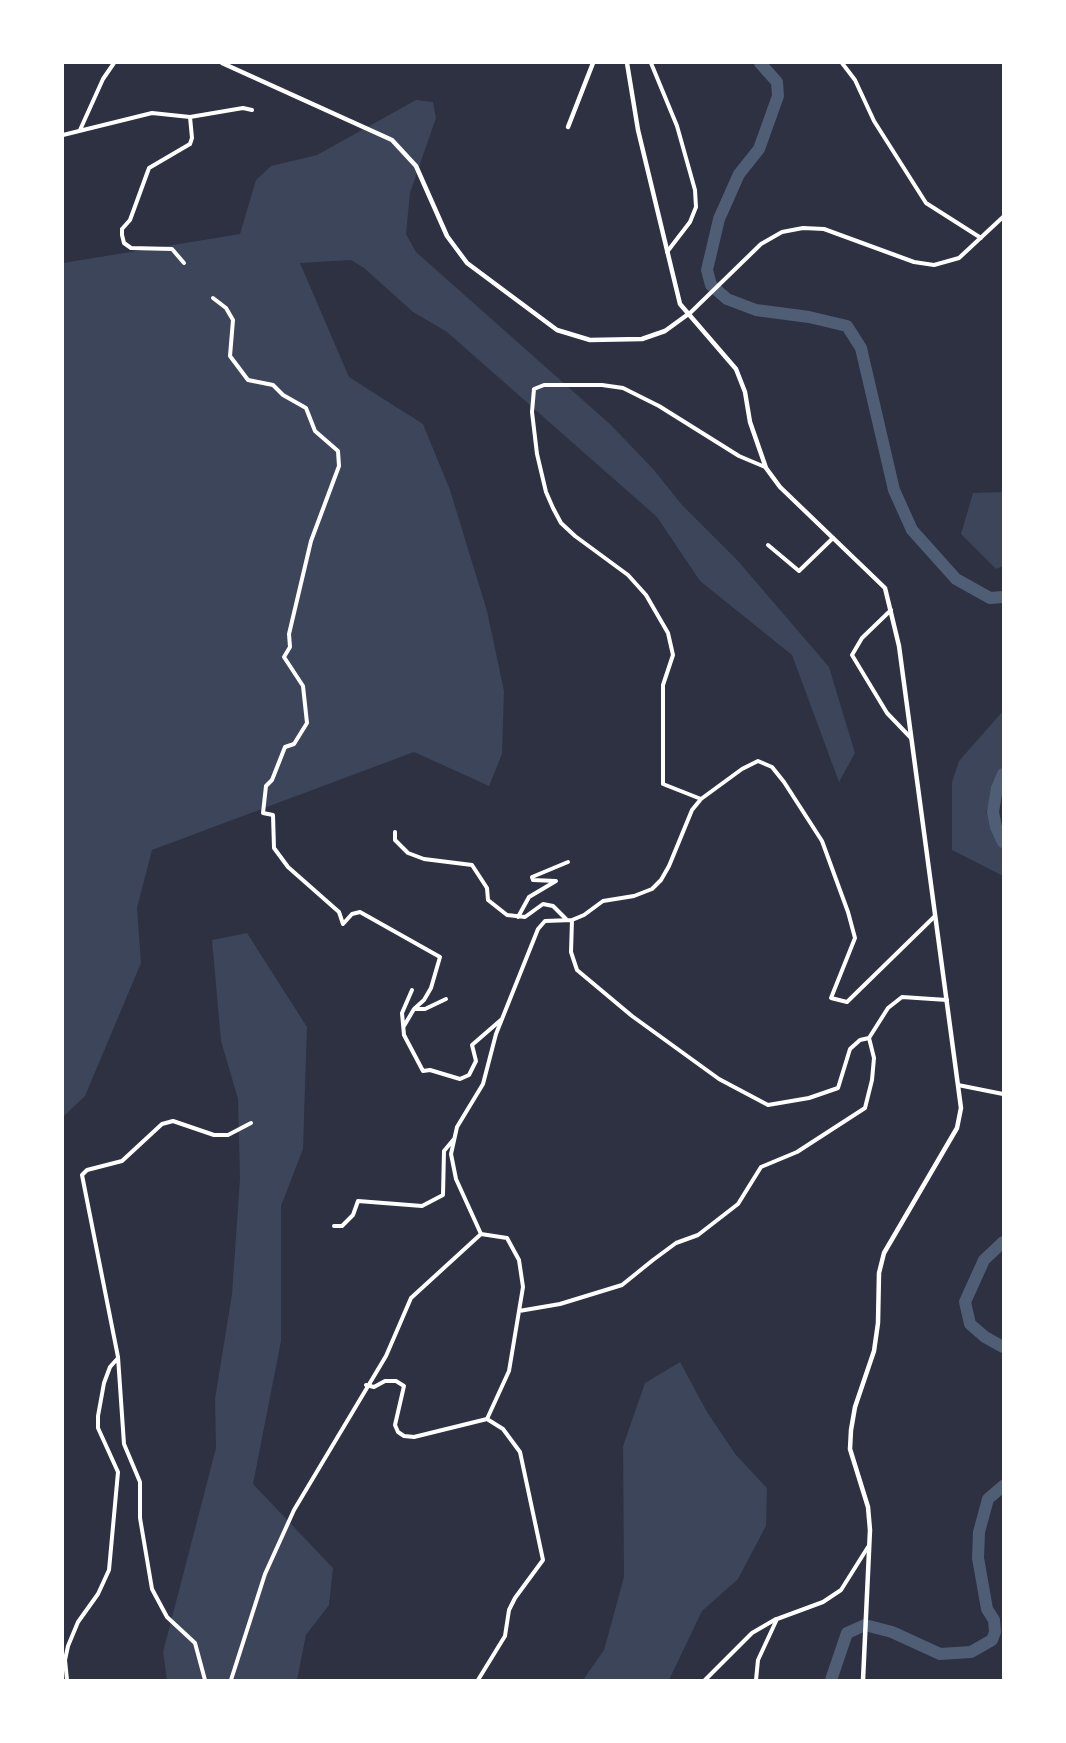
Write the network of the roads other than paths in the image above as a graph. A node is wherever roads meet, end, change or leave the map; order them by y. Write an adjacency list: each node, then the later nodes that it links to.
1 (114, 63): 10 (street)
2 (222, 63): 17 (street)
3 (593, 63): 9 (street)
4 (627, 63): 14 (street)
5 (651, 63): 14 (street)
6 (842, 63): 13 (street)
7 (252, 110): 8 (street)
8 (190, 117): 10 (street); 15 (street)
9 (568, 127)
10 (80, 131): 11 (street)
11 (63, 135)
12 (1003, 216): 17 (street)
13 (981, 238)
14 (668, 252): 17 (street)
15 (184, 262)
16 (213, 298): 32 (street)
17 (687, 315): 18 (street)
18 (766, 468): 19 (street); 23 (street)
19 (834, 538): 20 (street); 21 (street)
20 (768, 545)
21 (892, 609): 22 (street); 22 (street)
22 (912, 739): 27 (street)
23 (701, 799): 27 (street); 28 (street)
24 (395, 832): 26 (street)
25 (568, 862): 26 (street)
26 (518, 917): 28 (street)
27 (934, 917): 31 (street)
28 (569, 920): 33 (street); 35 (street)
29 (412, 990): 34 (street)
30 (446, 999): 32 (street)
31 (948, 1000): 35 (street); 36 (street)
32 (414, 1010): 34 (street)
33 (505, 1016): 34 (street); 39 (street)
34 (404, 1026)
35 (869, 1038): 42 (street)
36 (958, 1085): 37 (street); 46 (street)
37 (1003, 1094)
38 (251, 1123): 43 (street)
39 (454, 1138): 40 (street); 41 (street)
40 (334, 1226)
41 (481, 1234): 42 (street); 44 (street)
42 (519, 1311): 45 (street)
43 (118, 1357): 48 (street); 49 (street)
44 (366, 1385): 45 (street); 50 (street)
45 (487, 1419): 51 (street)
46 (868, 1547): 47 (street); 54 (street)
47 (777, 1619): 52 (street); 53 (street)
48 (67, 1680)
49 (206, 1680)
50 (231, 1680)
51 (478, 1680)
52 (705, 1680)
53 (756, 1680)
54 (863, 1680)

